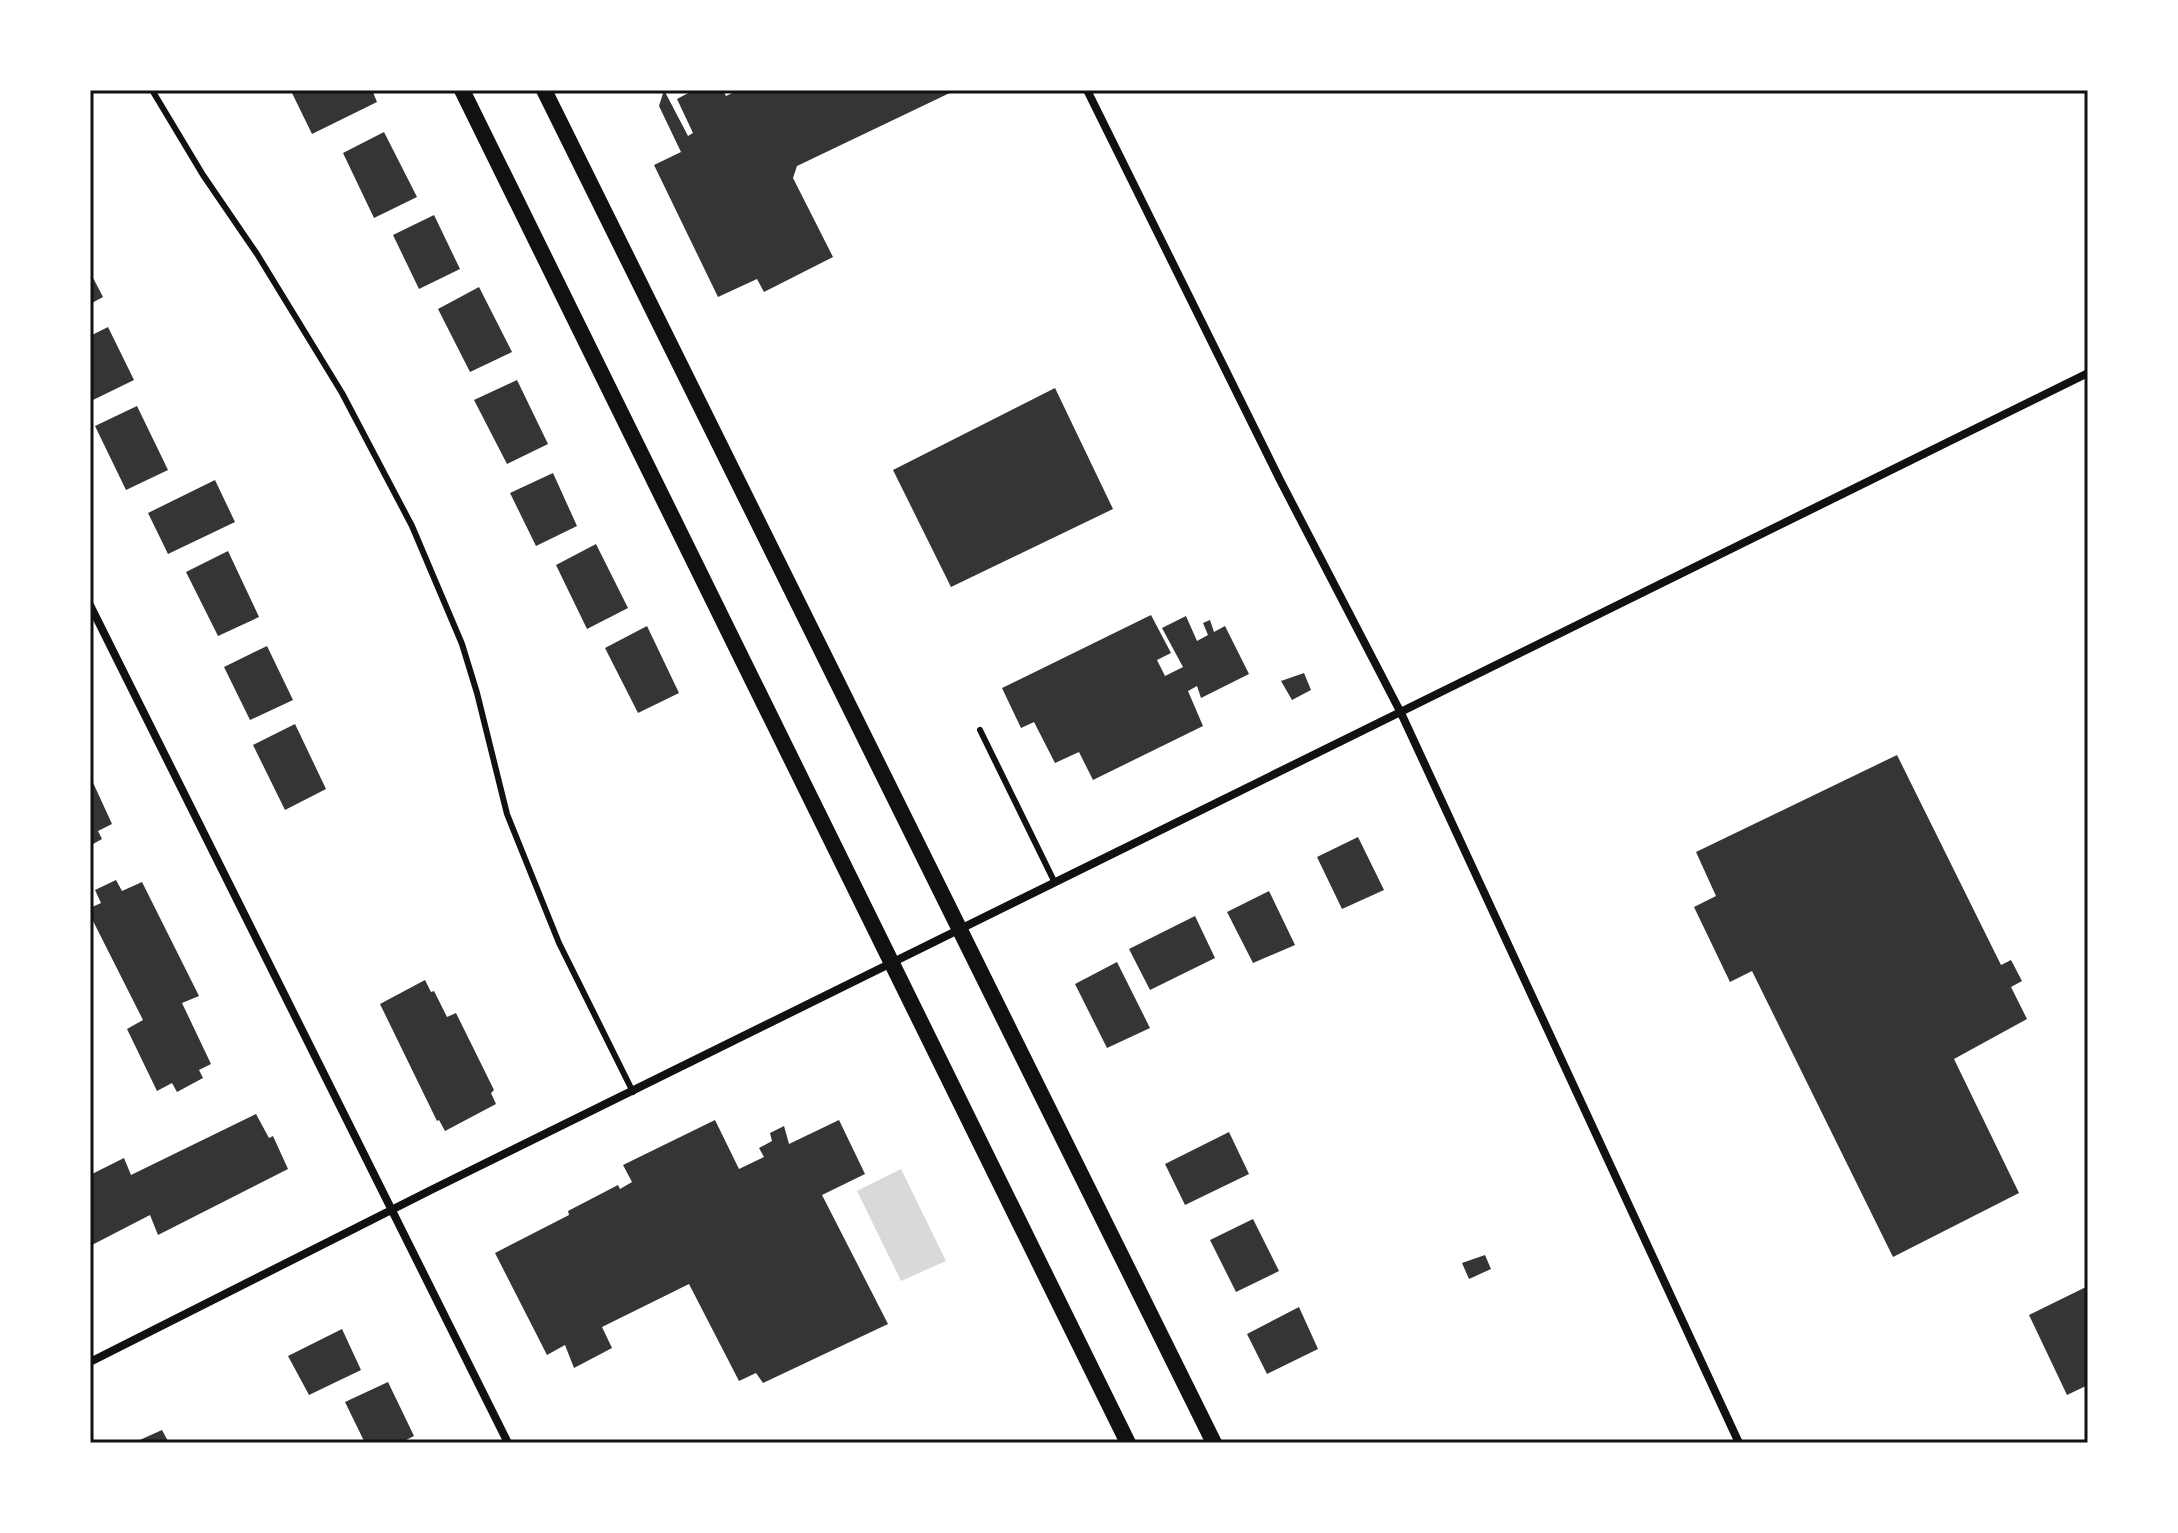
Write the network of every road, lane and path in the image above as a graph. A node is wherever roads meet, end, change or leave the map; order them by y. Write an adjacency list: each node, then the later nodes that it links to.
1 (152, 90): 12 (lane)
2 (462, 90): 11 (main road)
3 (544, 90): 10 (main road)
4 (1087, 90): 7 (street)
5 (2088, 373): 7 (street)
6 (90, 605): 13 (street)
7 (1401, 713): 9 (street); 18 (street)
8 (980, 730): 9 (lane)
9 (1055, 883): 10 (street)
10 (961, 931): 11 (street); 17 (main road)
11 (893, 965): 12 (street); 16 (main road)
12 (633, 1092): 13 (street)
13 (392, 1210): 14 (street); 15 (street)
14 (90, 1362)
15 (508, 1443)
16 (1128, 1443)
17 (1214, 1443)
18 (1739, 1443)

